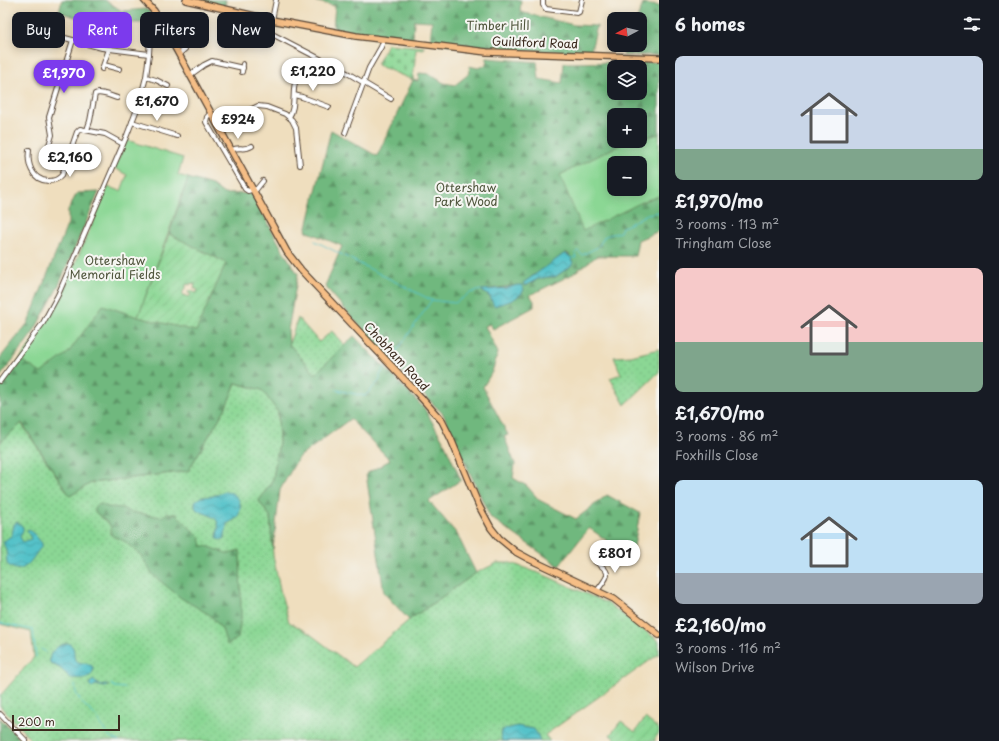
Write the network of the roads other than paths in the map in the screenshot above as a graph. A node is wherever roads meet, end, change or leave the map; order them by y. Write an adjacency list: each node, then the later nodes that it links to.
1 (144, 0): 2 (main road); 9 (main road, Chobham Road)
2 (151, 0): 10 (main road, Chobham Road)
3 (186, 0): 8 (main road, Guildford Road)
4 (192, 0): 8 (main road, Guildford Road)
5 (276, 0): 12 (street)
6 (544, 0): 7 (street)
7 (582, 0)
8 (198, 3): 11 (main road, Guildford Road)
9 (154, 12)
10 (155, 12)
11 (239, 12)
12 (274, 12)
13 (275, 21): 16 (main road, Guildford Road)
14 (275, 36): 31 (street)
15 (65, 38): 17 (street)
16 (384, 39): 25 (main road, Guildford Road); 31 (street)
17 (73, 40): 45 (street)
18 (104, 48): 22 (street)
19 (149, 48): 23 (street)
20 (175, 48): 24 (main road, Chobham Road)
21 (185, 48): 24 (street)
22 (108, 49): 23 (street); 28 (street)
23 (149, 54): 30 (street)
24 (179, 54): 29 (main road, Chobham Road)
25 (659, 58)
26 (308, 66): 33 (street)
27 (242, 68): 29 (street)
28 (119, 69)
29 (190, 75): 37 (main road, Chobham Road)
30 (146, 77): 32 (street); 39 (street)
31 (364, 82): 35 (street); 42 (street)
32 (168, 86)
33 (294, 95): 36 (street); 38 (street)
34 (117, 98): 40 (street)
35 (391, 99)
36 (329, 106)
37 (211, 114): 41 (main road, Chobham Road); 51 (street, Chobham Road)
38 (289, 117): 41 (street); 49 (street)
39 (132, 122): 43 (street); 44 (street)
40 (87, 130): 44 (street); 47 (street)
41 (222, 133): 48 (main road, Chobham Road)
42 (345, 133)
43 (177, 136)
44 (123, 144): 52 (street)
45 (49, 145)
46 (252, 146): 48 (street)
47 (29, 150)
48 (232, 150): 51 (main road, Chobham Road)
49 (301, 166)
50 (263, 181): 51 (street)
51 (254, 190): 54 (main road, Chobham Road)
52 (0, 381)
53 (596, 562): 54 (street)
54 (597, 591): 55 (main road, Chobham Road)
55 (659, 635)
56 (0, 714): 57 (street)
57 (26, 741)

